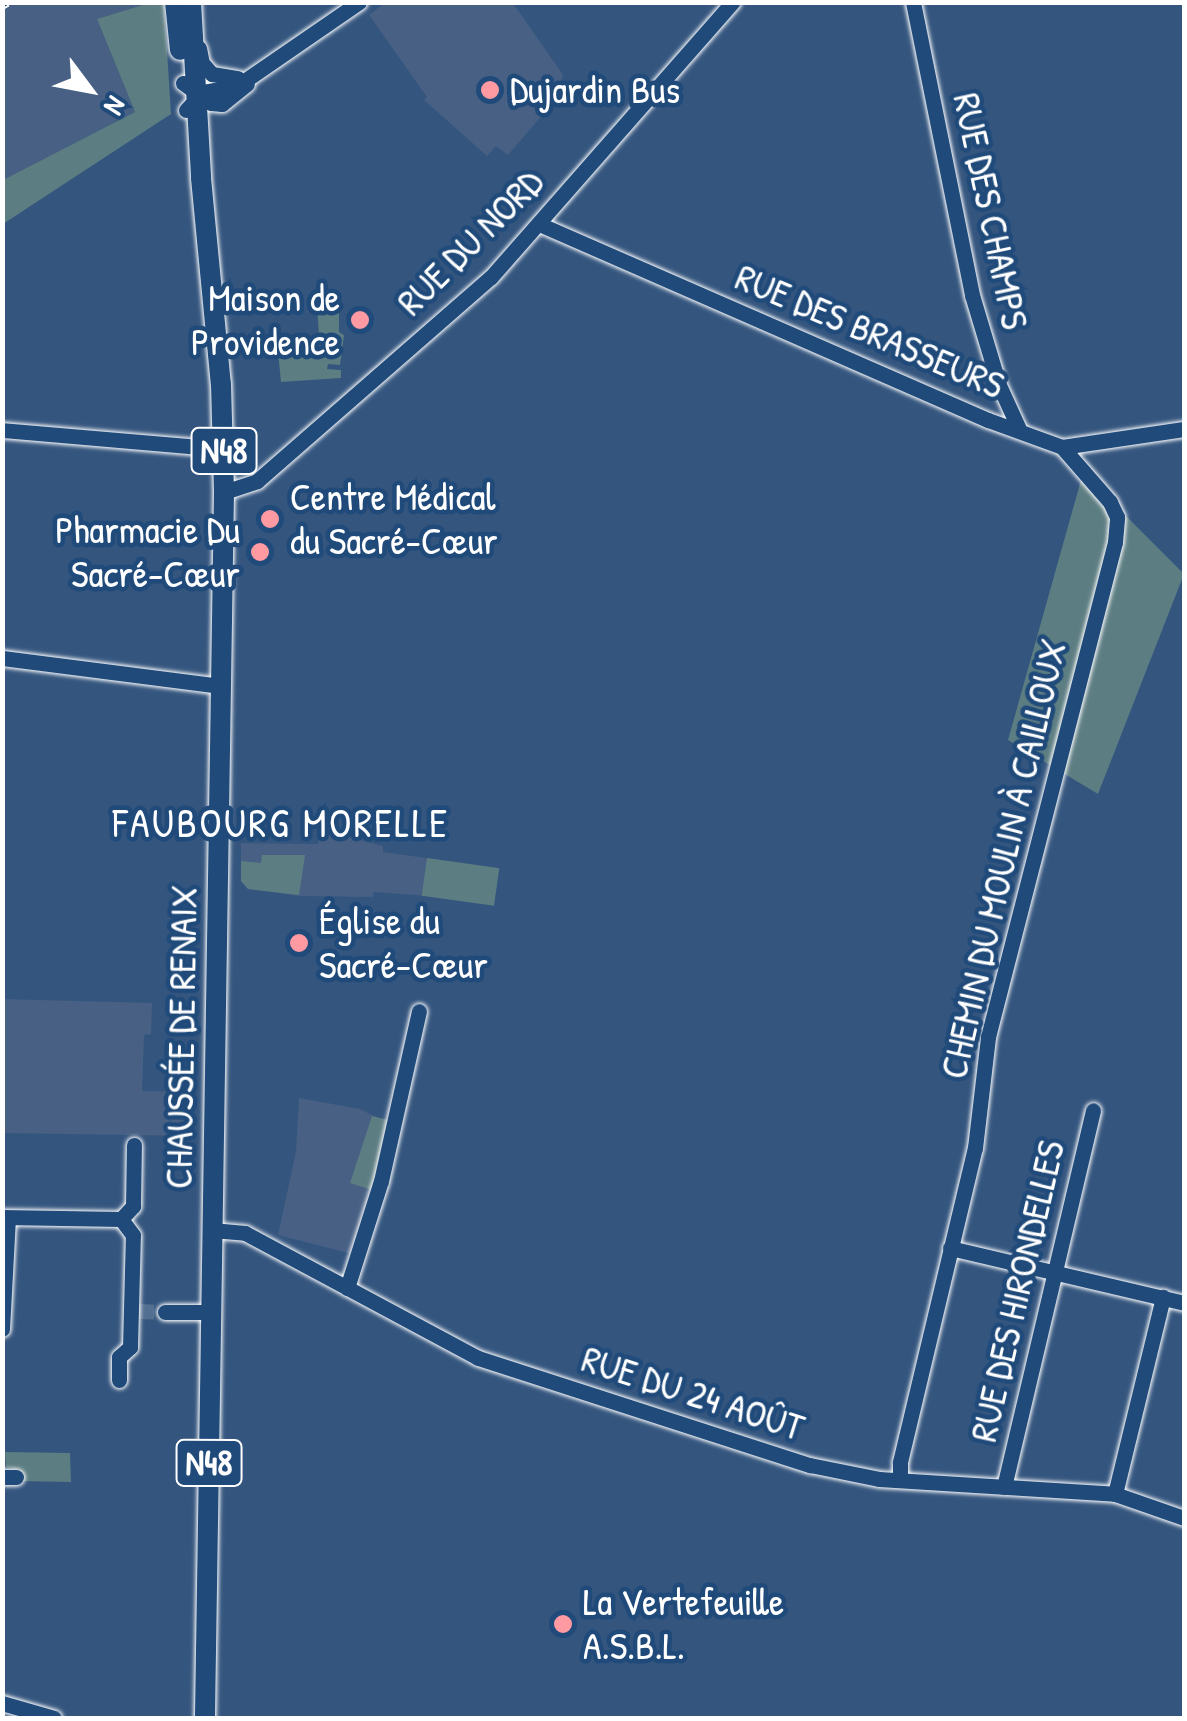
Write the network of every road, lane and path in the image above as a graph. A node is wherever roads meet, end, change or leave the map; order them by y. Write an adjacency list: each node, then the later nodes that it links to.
1 (359, 2): 5 (street)
2 (732, 2): 8 (street, RUE DU NORD)
3 (913, 2): 9 (street, RUE DES CHAMPS)
4 (184, 6): 5 (street); 6 (main road, CHAUSSÉE DE RENAIX / N48)
5 (257, 74): 6 (street); 7 (street)
6 (191, 104): 7 (street); 7 (street); 13 (main road, CHAUSSÉE DE RENAIX / N48)
7 (222, 104)
8 (539, 224): 9 (street, RUE DES BRASSEURS); 14 (street, RUE DU NORD)
9 (1019, 429): 12 (street, RUE DES BRASSEURS)
10 (1184, 429): 12 (street)
11 (2, 430): 13 (street)
12 (1062, 448): 23 (street, CHEMIN DU MOULIN À CAILLOUX)
13 (224, 449): 14 (main road, CHAUSSÉE DE RENAIX / N48)
14 (224, 492): 16 (main road, CHAUSSÉE DE RENAIX / N48)
15 (2, 658): 16 (street)
16 (221, 686): 22 (main road, CHAUSSÉE DE RENAIX / N48)
17 (419, 1010): 25 (street)
18 (1093, 1110): 24 (street, RUE DES HIRONDELLES)
19 (134, 1145): 21 (street)
20 (6, 1218): 21 (street); 30 (street)
21 (121, 1219): 31 (street)
22 (212, 1230): 25 (street, RUE DU 24 AOÛT); 29 (main road, CHAUSSÉE DE RENAIX / N48)
23 (950, 1248): 24 (street); 32 (street, CHEMIN DU MOULIN À CAILLOUX)
24 (1055, 1272): 26 (street); 33 (street, RUE DES HIRONDELLES)
25 (347, 1288): 32 (street, RUE DU 24 AOÛT)
26 (1163, 1297): 27 (street); 34 (street)
27 (1184, 1303)
28 (165, 1312): 29 (street)
29 (211, 1312): 38 (main road, CHAUSSÉE DE RENAIX / N48)
30 (2, 1329)
31 (118, 1380)
32 (900, 1480): 33 (street, RUE DU 24 AOÛT)
33 (1004, 1486): 34 (street, RUE DU 24 AOÛT)
34 (1115, 1494): 35 (street, RUE DU 24 AOÛT)
35 (1184, 1518)
36 (2, 1703): 37 (street)
37 (54, 1718)
38 (205, 1718)

